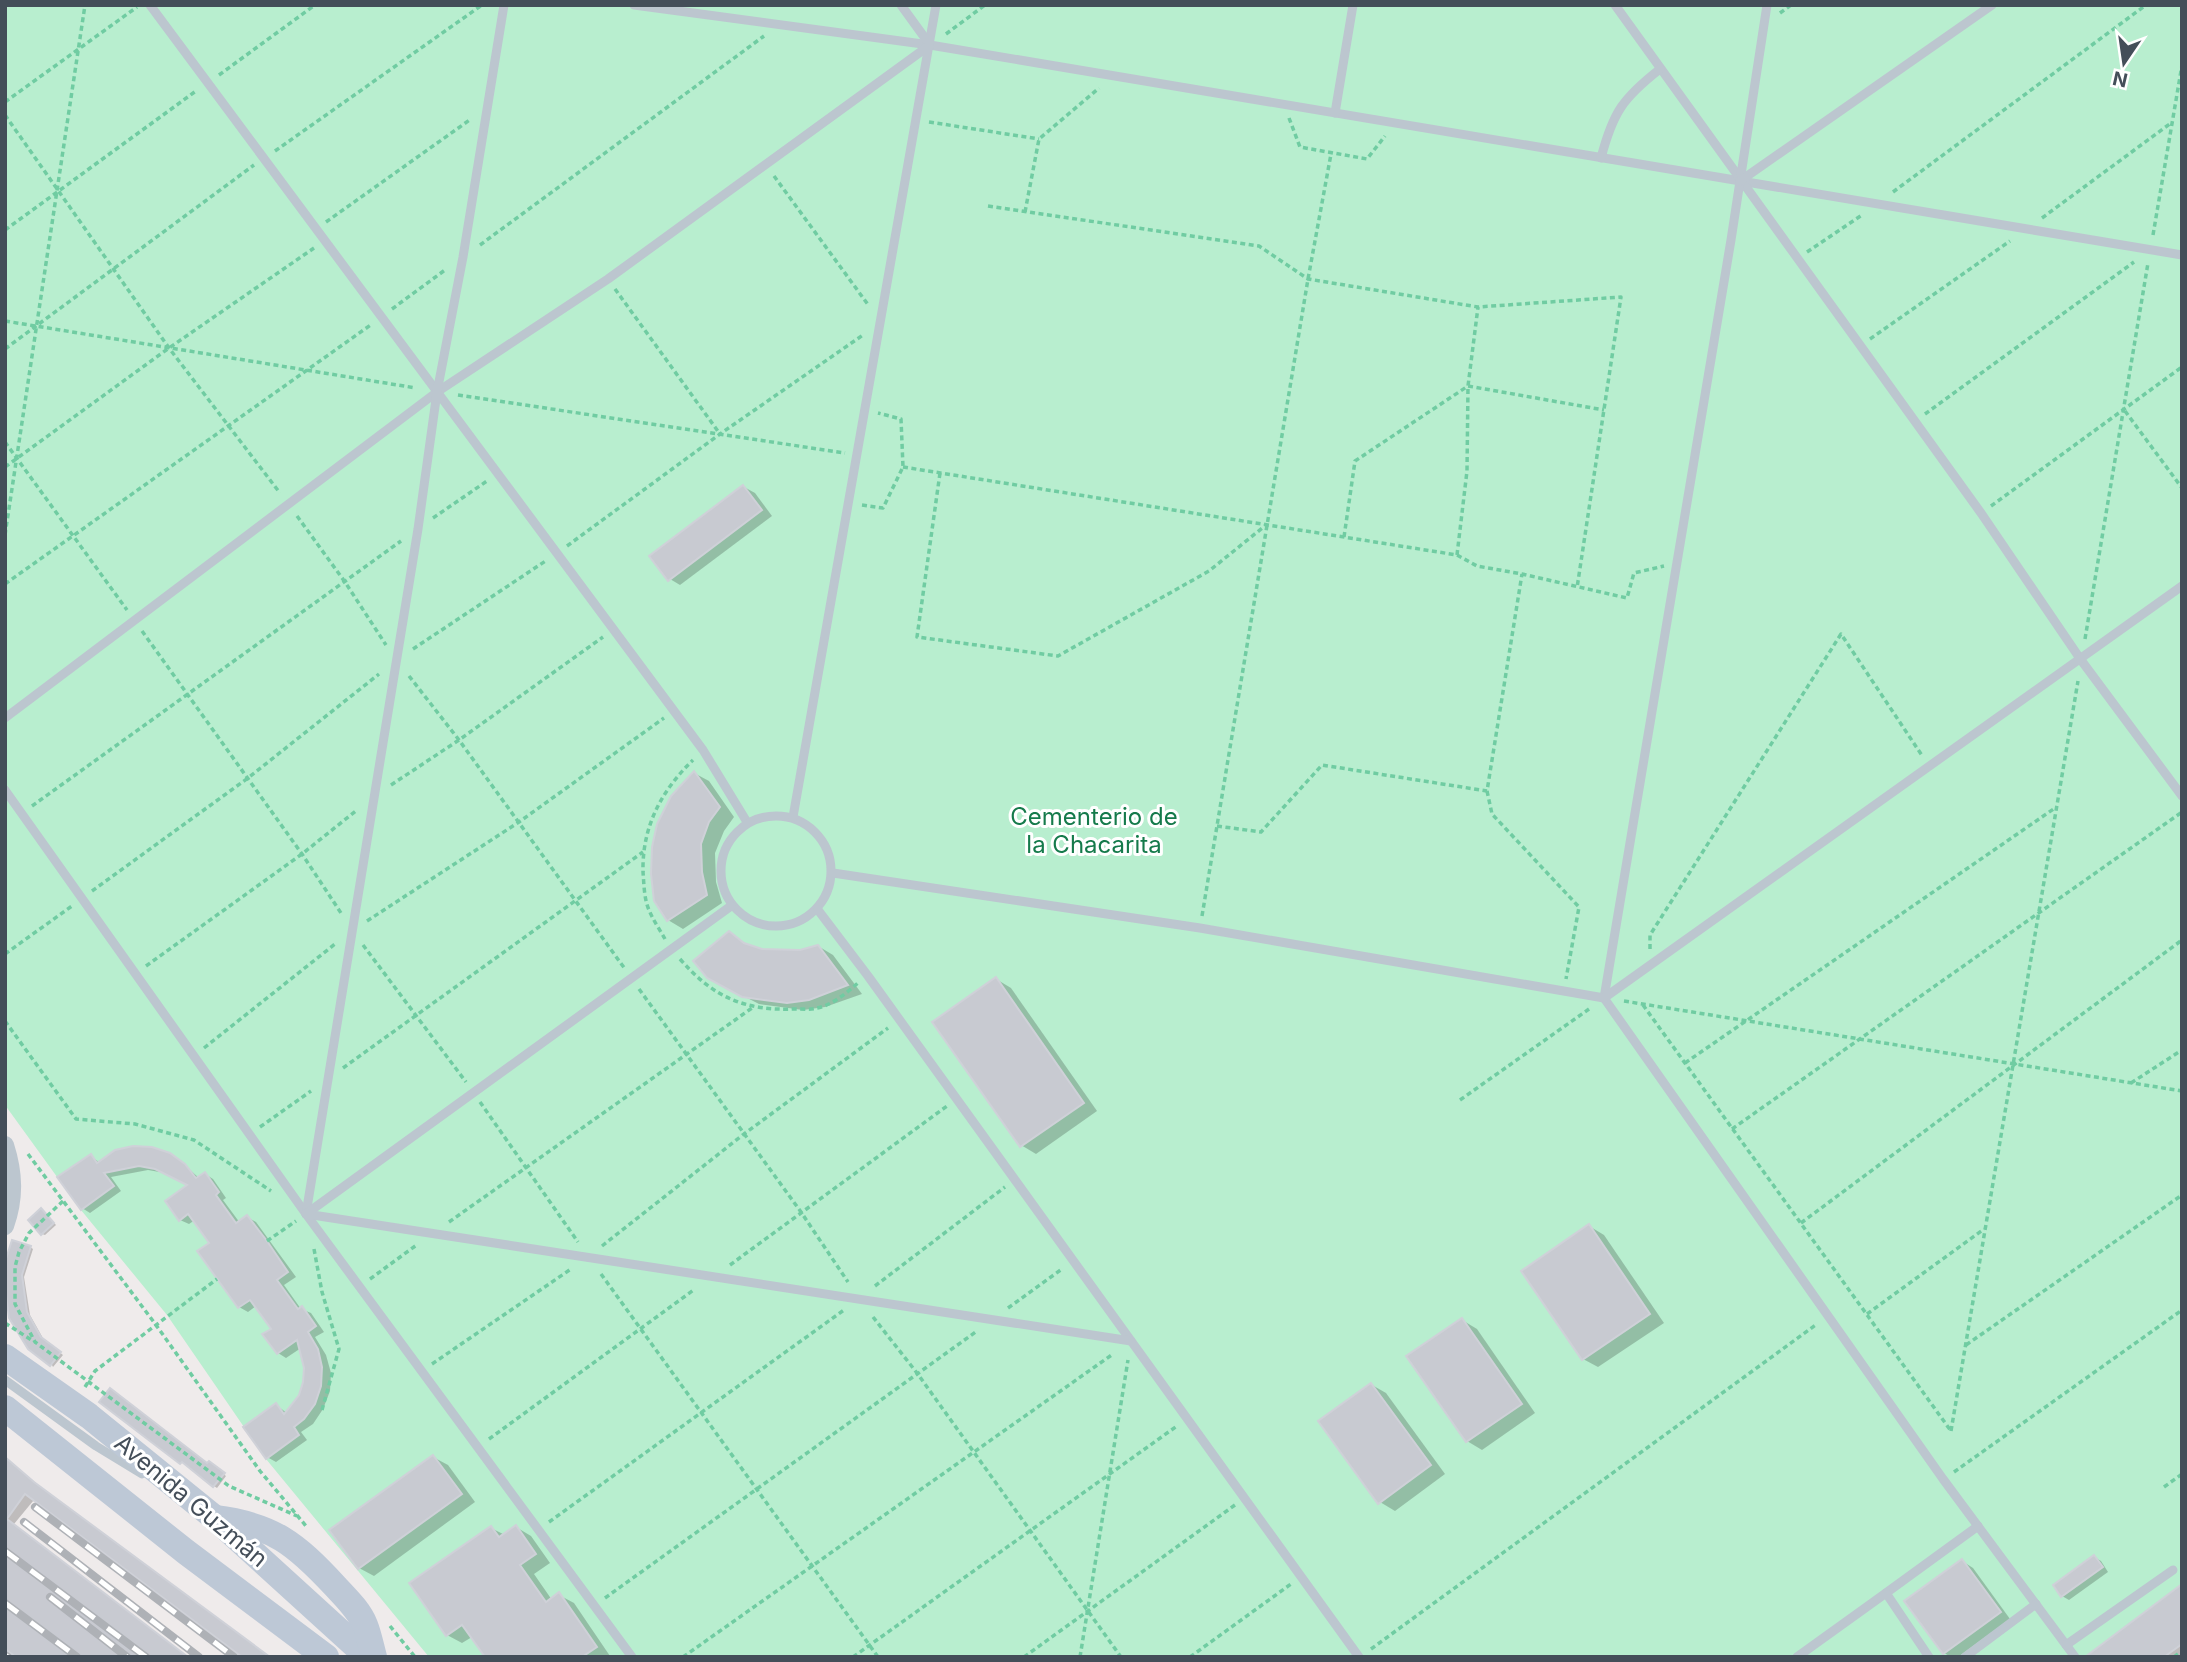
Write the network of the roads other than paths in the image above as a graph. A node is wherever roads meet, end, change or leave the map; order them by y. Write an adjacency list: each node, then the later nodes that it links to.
1 (150, 5): 16 (lane)
2 (504, 5): 16 (lane)
3 (634, 5): 10 (lane)
4 (901, 5): 10 (lane)
5 (936, 5): 10 (lane)
6 (1353, 5): 12 (lane)
7 (1615, 5): 11 (lane)
8 (1767, 5): 14 (lane)
9 (1992, 5): 14 (lane)
10 (930, 45): 12 (lane); 16 (lane); 22 (lane)
11 (1660, 69): 13 (lane); 14 (lane)
12 (1335, 113): 13 (lane)
13 (1601, 158): 14 (lane)
14 (1740, 181): 15 (lane); 18 (lane); 27 (lane)
15 (2182, 255)
16 (437, 392): 19 (lane); 23 (lane); 29 (lane)
17 (2182, 586): 18 (lane)
18 (2081, 660): 21 (lane); 27 (lane)
19 (5, 718)
20 (5, 790): 29 (lane)
21 (2182, 796)
22 (793, 817): 23 (lane); 24 (lane)
23 (747, 822): 25 (lane)
24 (833, 873): 26 (lane); 27 (lane)
25 (731, 906): 26 (lane); 29 (lane)
26 (818, 910): 31 (lane)
27 (1604, 998): 36 (lane)
28 (13, 1145): 30 (street)
29 (306, 1214): 31 (lane); 47 (lane)
30 (5, 1226)
31 (1131, 1341): 48 (lane)
32 (5, 1357): 35 (main road, Avenida Guzmán)
33 (5, 1380): 35 (lane)
34 (5, 1408): 39 (main road, Avenida Guzmán)
35 (215, 1518): 38 (main road); 41 (main road, Avenida Guzmán)
36 (1978, 1526): 40 (lane); 42 (lane)
37 (2173, 1570): 43 (lane)
38 (326, 1576): 41 (main road); 46 (main road)
39 (227, 1582): 41 (main road); 44 (main road, Avenida Guzmán)
40 (1886, 1593): 49 (lane); 50 (lane)
41 (312, 1604): 45 (main road, Avenida Guzmán)
42 (2036, 1604): 43 (lane); 51 (lane)
43 (2066, 1645): 52 (lane)
44 (326, 1657)
45 (368, 1657)
46 (374, 1657)
47 (632, 1657)
48 (1360, 1657)
49 (1797, 1657)
50 (1929, 1657)
51 (1965, 1657)
52 (2075, 1657)

